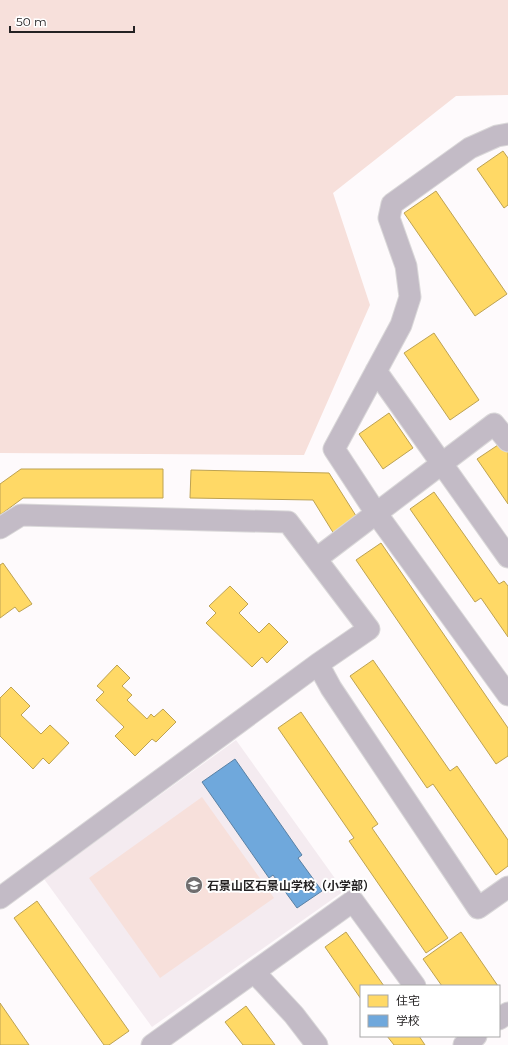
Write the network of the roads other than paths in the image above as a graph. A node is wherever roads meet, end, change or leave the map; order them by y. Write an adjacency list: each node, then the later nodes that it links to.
1 (508, 134): 2 (street)
2 (376, 371): 4 (street); 5 (street)
3 (508, 441): 4 (street)
4 (442, 463): 5 (street); 7 (street)
5 (376, 513): 8 (street); 10 (street)
6 (0, 528): 8 (street)
7 (508, 557)
8 (316, 559): 9 (street)
9 (318, 664): 11 (street); 12 (street)
10 (508, 695)
11 (508, 887)
12 (0, 898)
13 (255, 973): 14 (street); 19 (street); 20 (street)
14 (415, 985)
15 (508, 1012): 16 (street)
16 (500, 1018)
17 (453, 1037): 21 (street)
18 (475, 1037): 22 (street)
19 (152, 1045)
20 (317, 1045)
21 (459, 1045)
22 (464, 1045)

